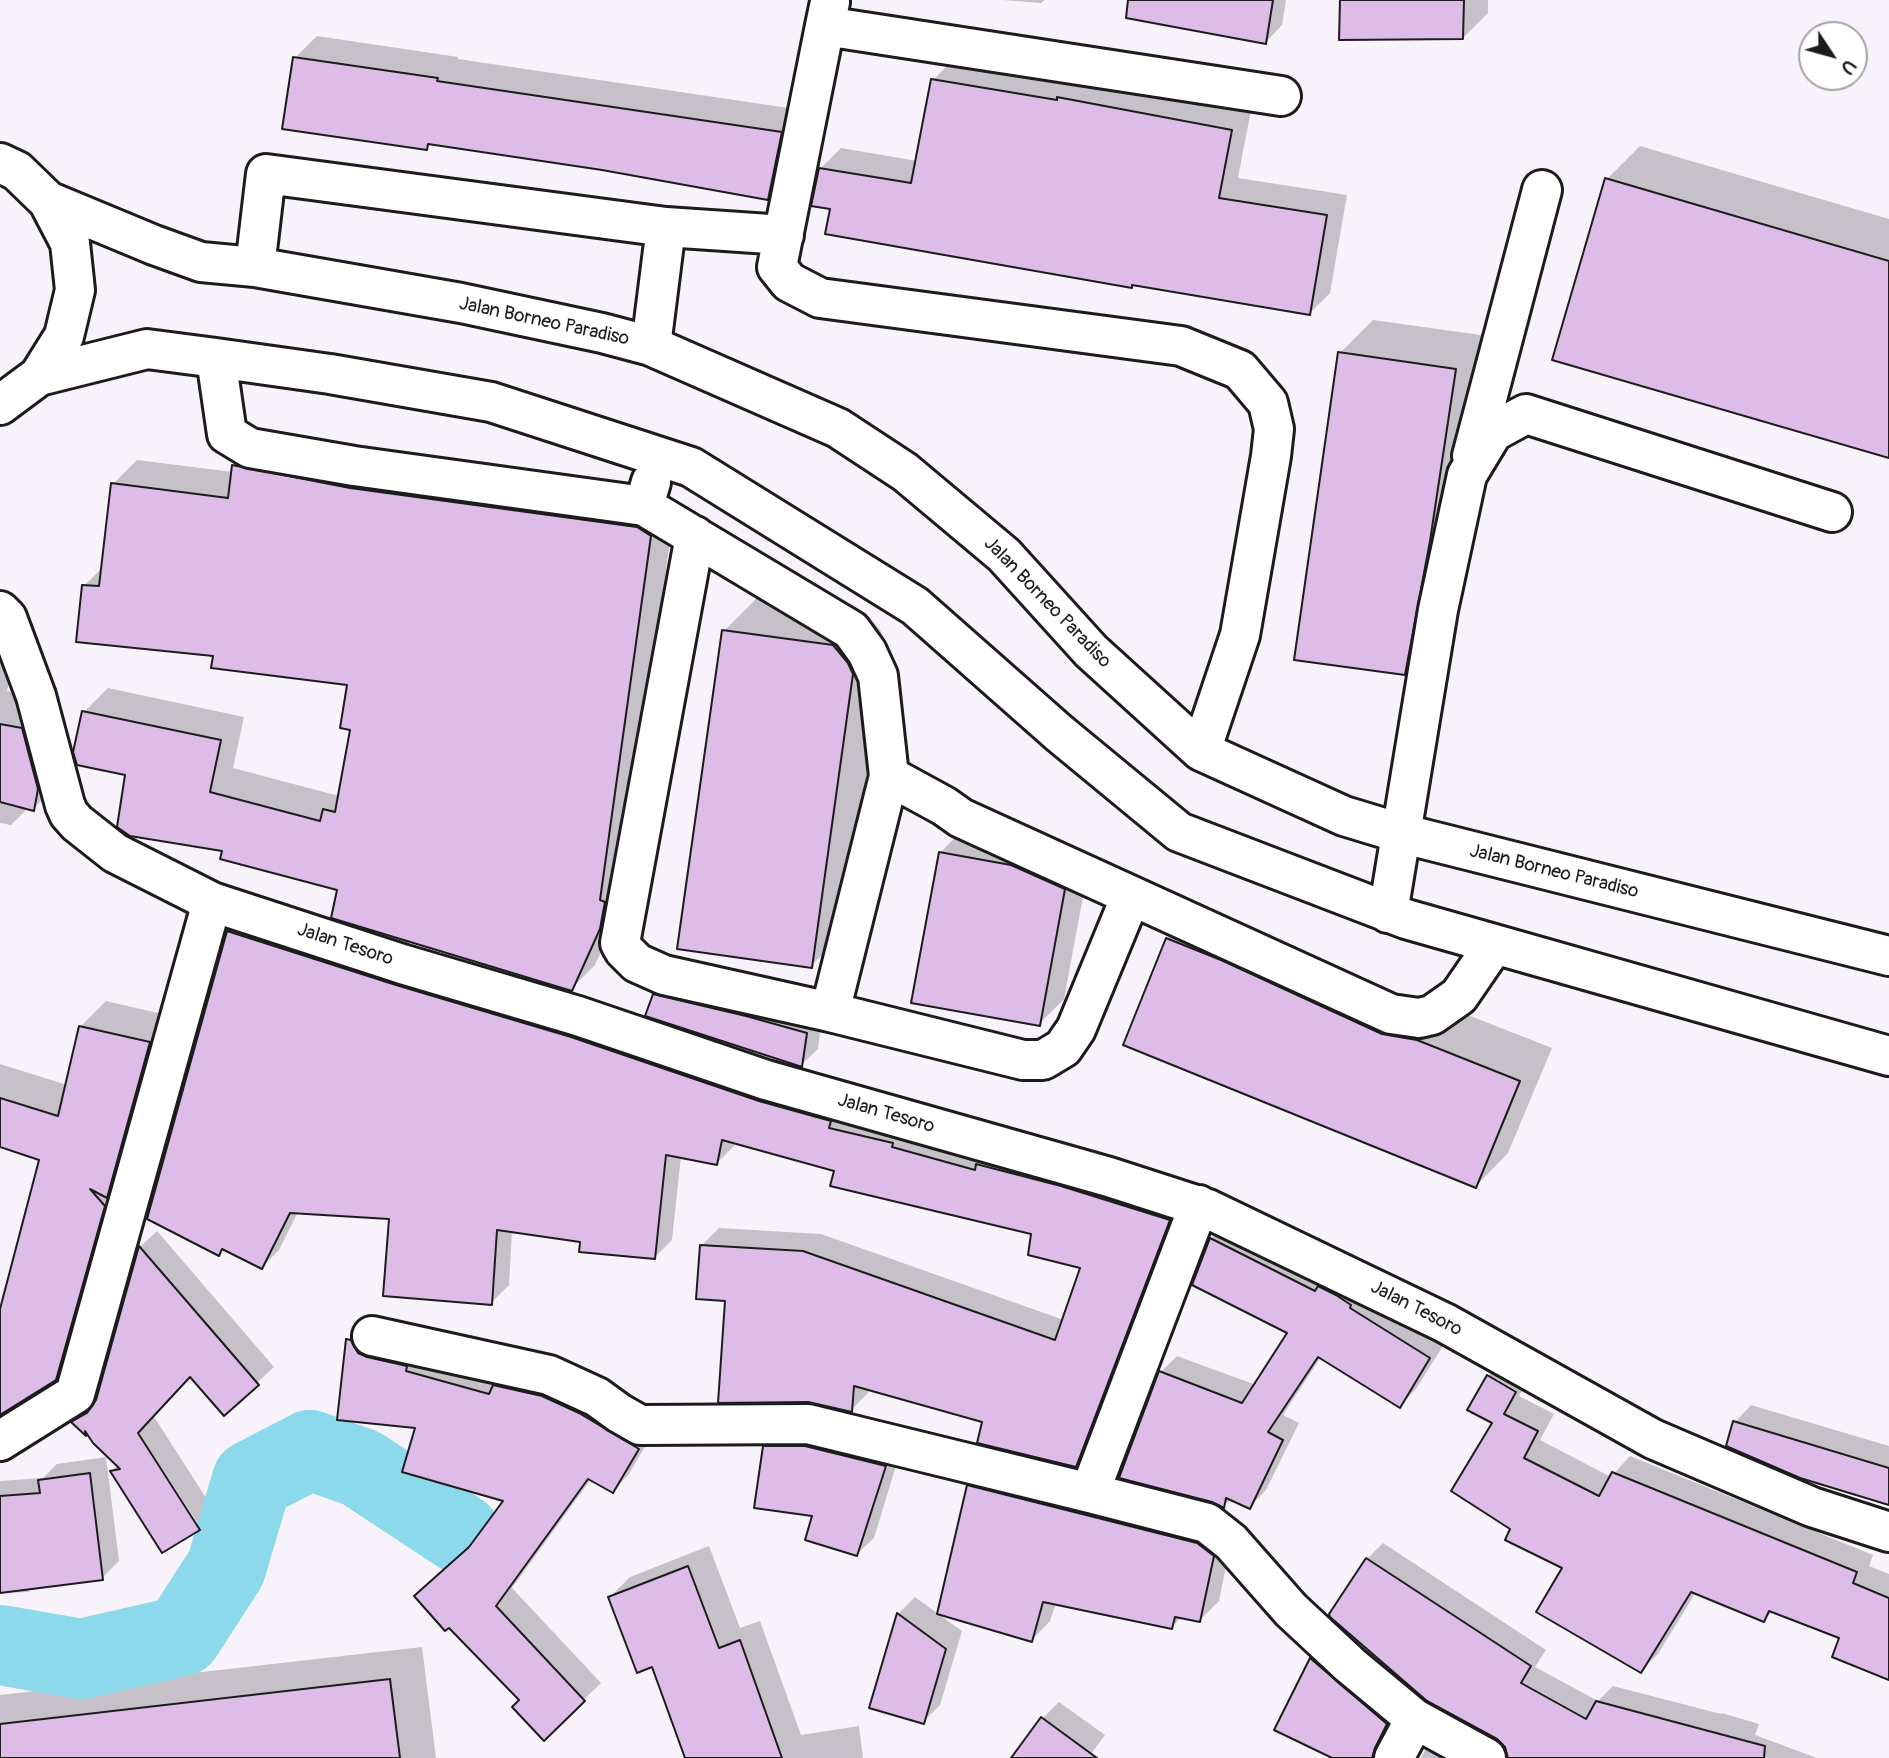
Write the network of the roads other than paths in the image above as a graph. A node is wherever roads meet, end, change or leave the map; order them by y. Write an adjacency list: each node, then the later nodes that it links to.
1 (827, 13): 2 (street); 7 (street)
2 (1281, 96)
3 (0, 163): 5 (street)
4 (1542, 190): 14 (street)
5 (48, 201): 8 (street, Jalan Borneo Paradiso); 11 (street)
6 (666, 227): 7 (street); 8 (street); 9 (street)
7 (784, 235): 19 (street)
8 (255, 267): 9 (street, Jalan Borneo Paradiso)
9 (651, 346): 19 (street, Jalan Borneo Paradiso)
10 (216, 358): 11 (street); 13 (street); 15 (street)
11 (39, 376): 12 (street)
12 (0, 405)
13 (657, 456): 15 (street); 24 (street)
14 (1467, 475): 16 (street); 21 (street)
15 (644, 506): 17 (street)
16 (1832, 512)
17 (695, 536): 20 (street); 27 (street)
18 (0, 611): 23 (street, Jalan Tesoro)
19 (1201, 751): 21 (street, Jalan Borneo Paradiso)
20 (890, 776): 22 (street); 27 (street)
21 (1400, 833): 24 (street); 26 (street, Jalan Borneo Paradiso)
22 (1131, 896): 25 (street); 27 (street)
23 (212, 902): 29 (street, Jalan Tesoro); 31 (street)
24 (1388, 913): 25 (street)
25 (1494, 944): 28 (street)
26 (1889, 956)
27 (830, 1012)
28 (1875, 1052)
29 (1199, 1205): 32 (street); 33 (street, Jalan Tesoro)
30 (372, 1336): 32 (street)
31 (0, 1441)
32 (1094, 1494): 34 (street)
33 (1889, 1532)
34 (1415, 1719): 35 (street); 36 (street)
35 (1394, 1758)
36 (1486, 1758)

